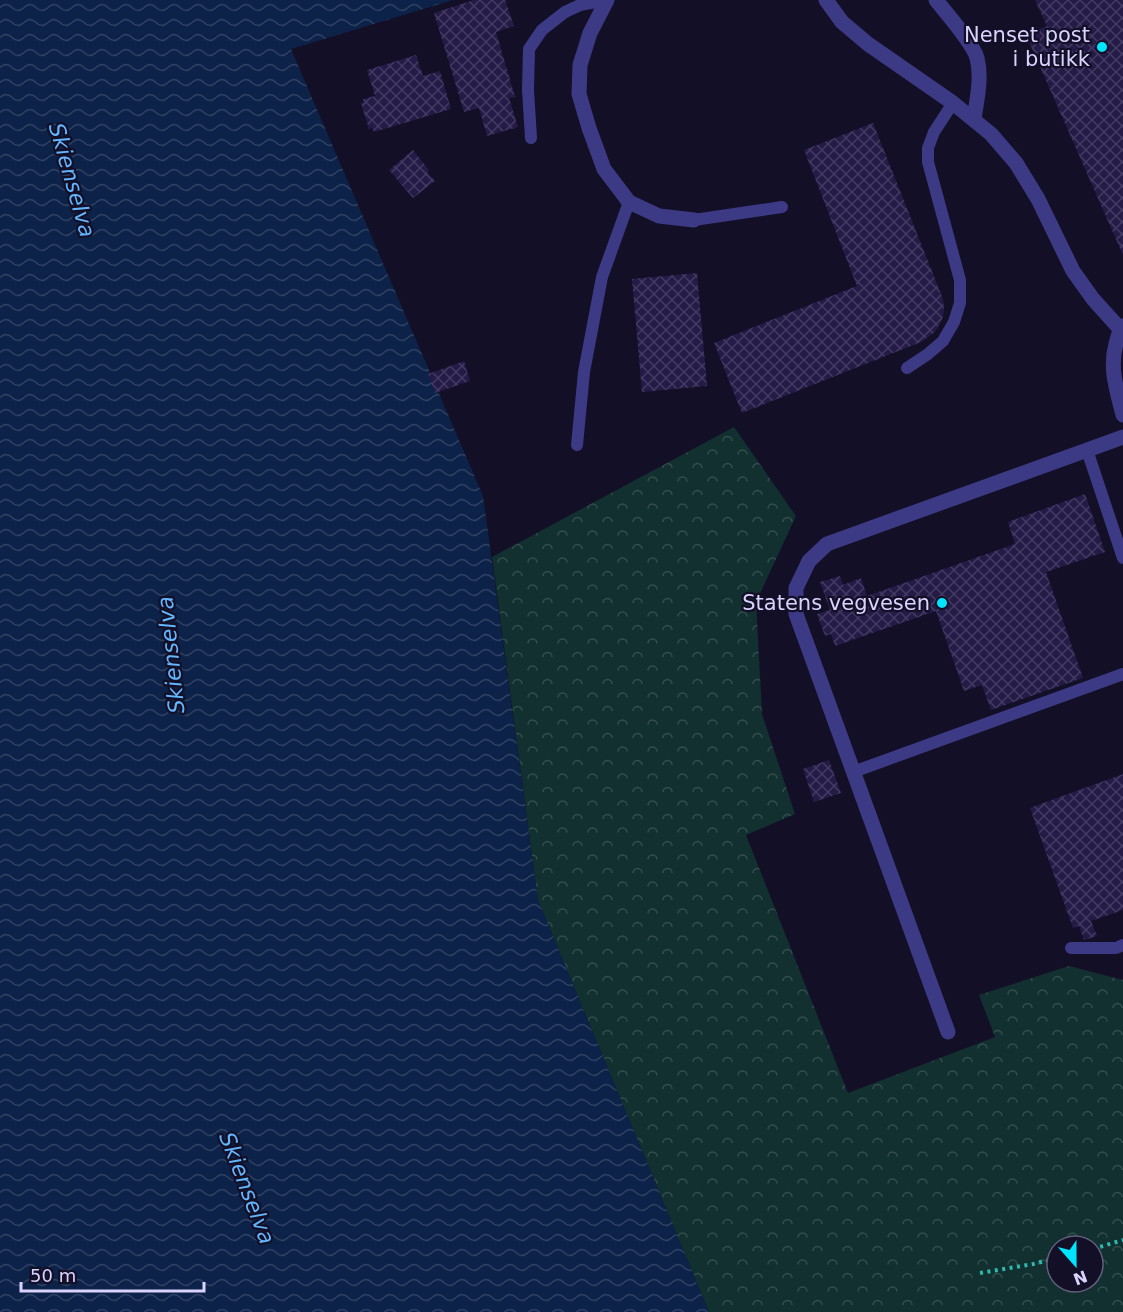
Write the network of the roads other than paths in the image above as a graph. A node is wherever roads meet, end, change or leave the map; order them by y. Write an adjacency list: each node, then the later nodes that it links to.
1 (606, 0): 6 (lane); 7 (street)
2 (826, 0): 4 (street)
3 (936, 0): 5 (street)
4 (953, 103): 5 (street); 11 (lane)
5 (974, 119): 10 (street)
6 (531, 138)
7 (629, 202): 9 (street); 14 (lane)
8 (782, 207): 9 (lane)
9 (694, 220)
10 (1122, 328): 12 (street)
11 (907, 368)
12 (1123, 415)
13 (1123, 437): 15 (street)
14 (577, 446)
15 (1087, 450): 16 (lane); 18 (street)
16 (1123, 558)
17 (1123, 674): 18 (lane)
18 (852, 772): 21 (street)
19 (1123, 945): 20 (lane)
20 (1071, 948)
21 (948, 1032)

